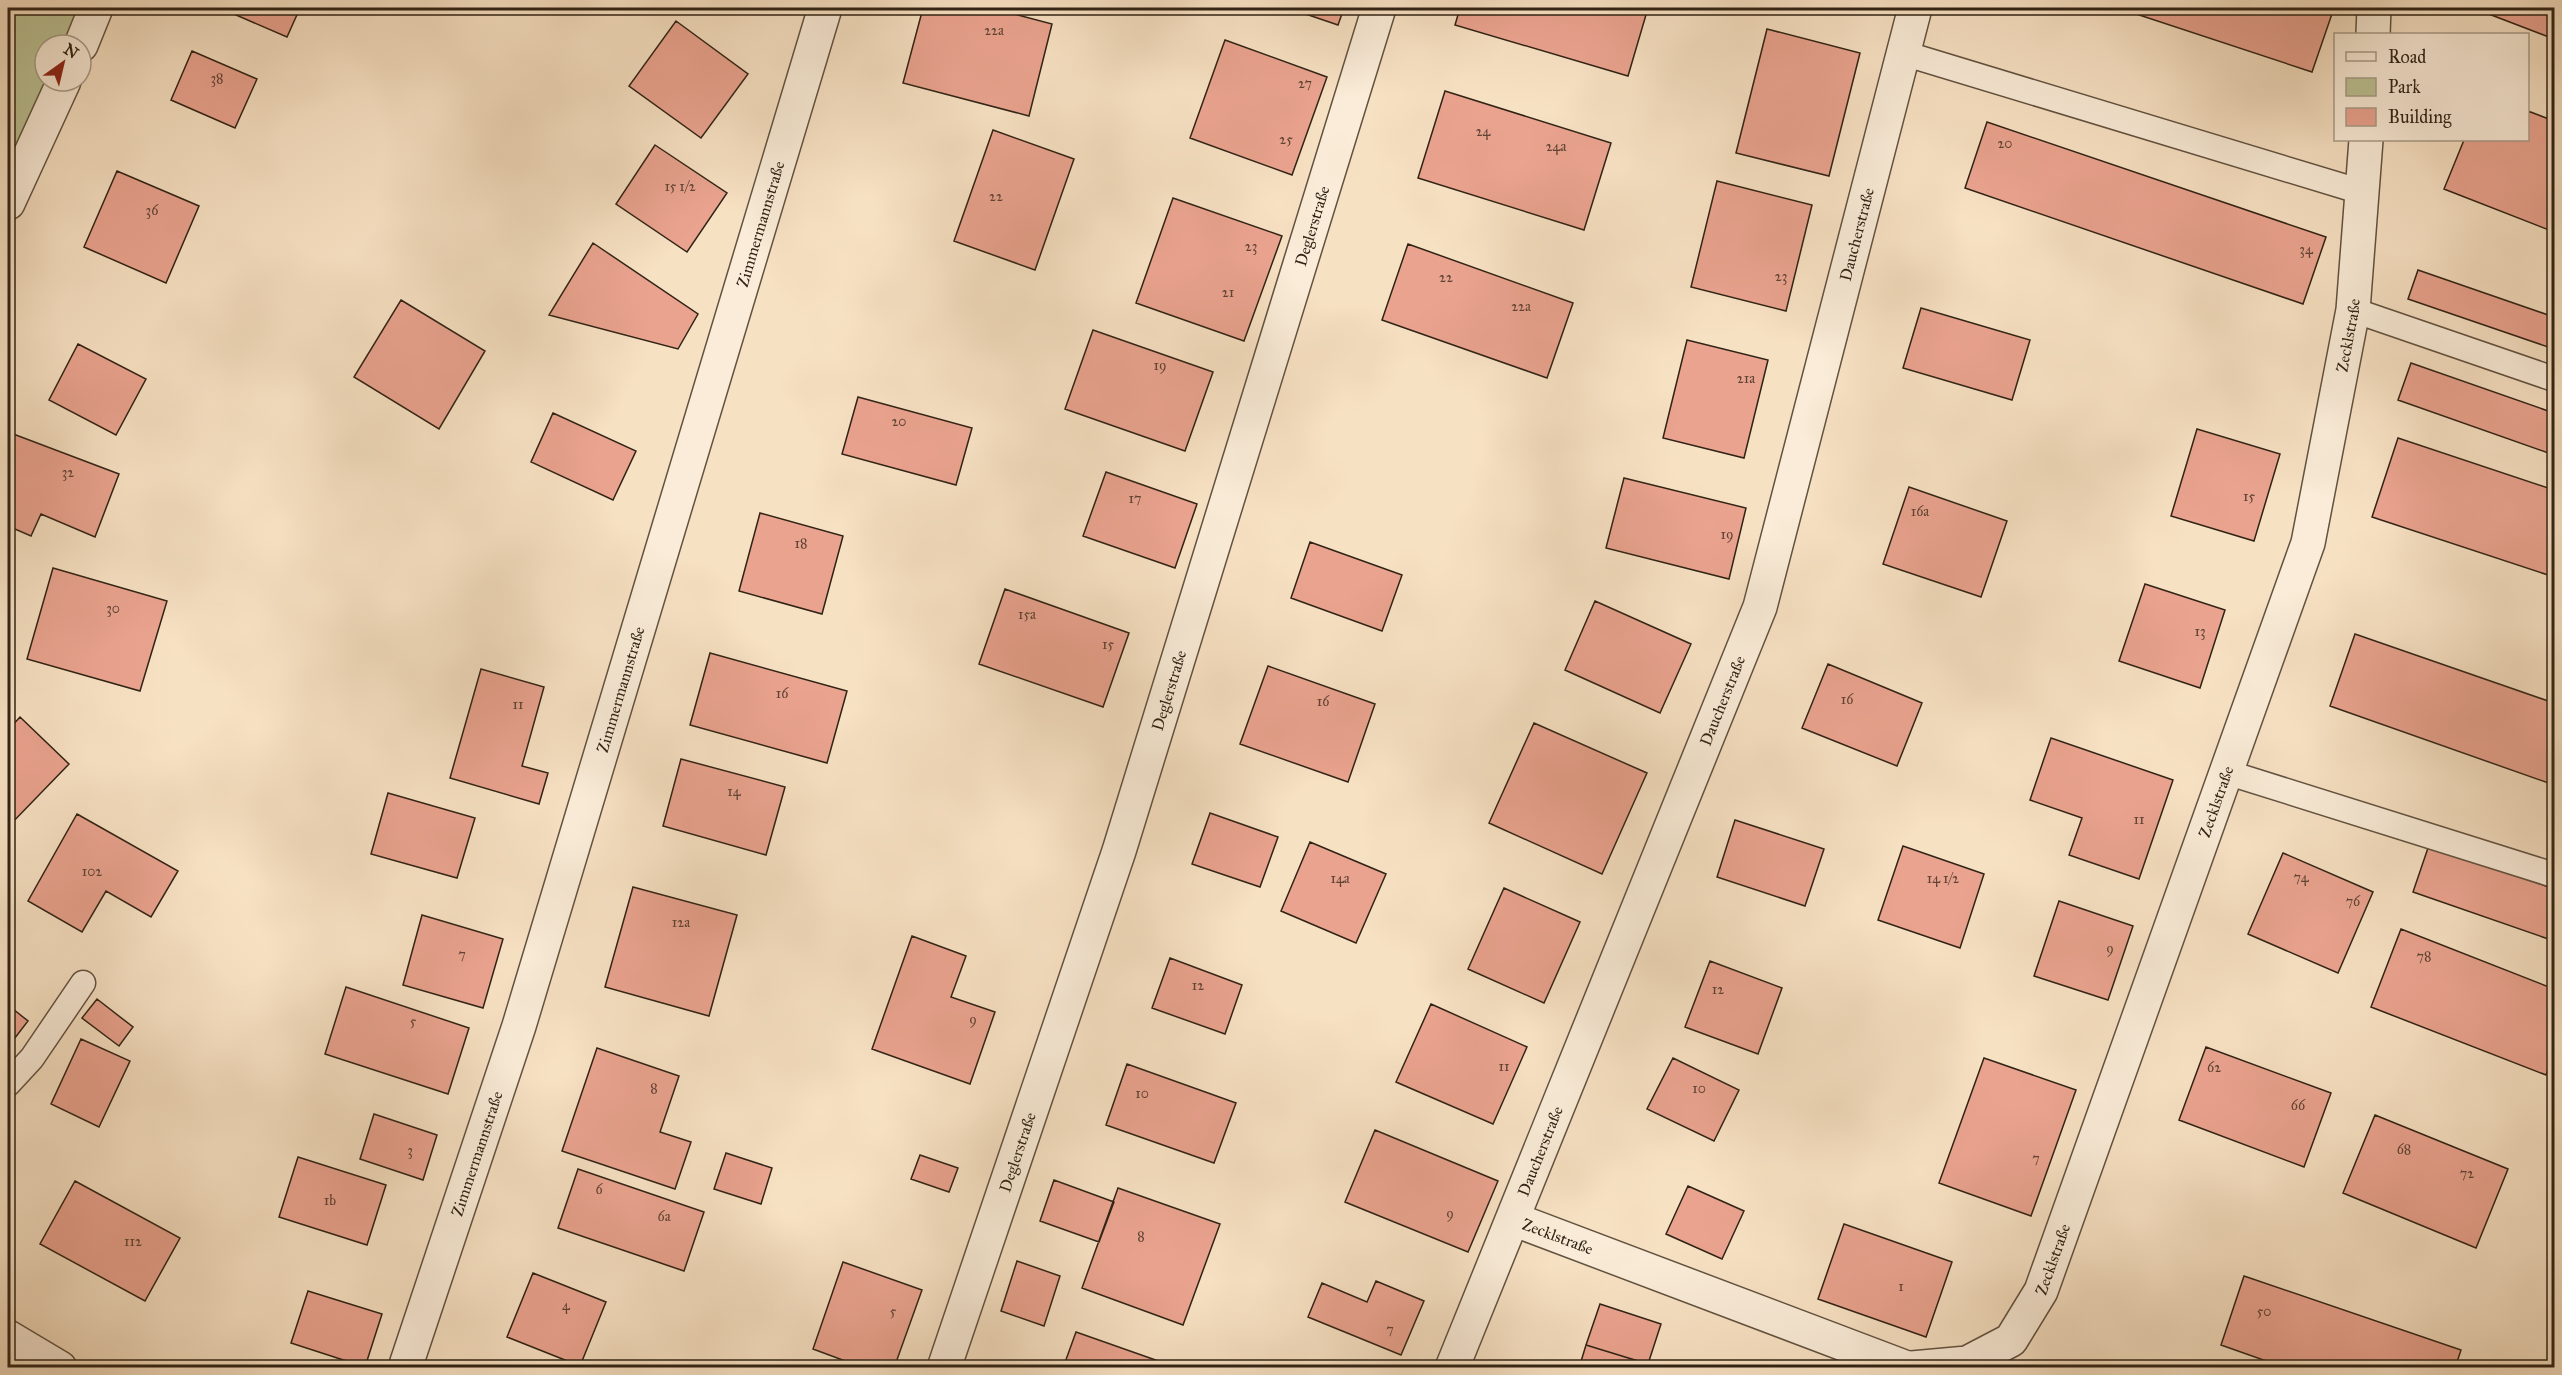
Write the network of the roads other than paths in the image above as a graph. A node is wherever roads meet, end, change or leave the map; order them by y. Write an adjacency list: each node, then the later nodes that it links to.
1 (96, 8): 6 (street)
2 (825, 8): 22 (street, Zimmermannstraße)
3 (1379, 8): 23 (street, Deglerstraße)
4 (1915, 8): 8 (street, Daucherstraße)
5 (2374, 8): 7 (street)
6 (86, 33)
7 (2373, 33)
8 (1903, 53): 11 (lane); 19 (street, Daucherstraße)
9 (59, 93): 12 (street)
10 (2366, 141): 11 (street, Zecklstraße)
11 (2362, 192): 13 (street, Zecklstraße)
12 (8, 204)
13 (2353, 310): 14 (lane); 15 (street, Zecklstraße)
14 (2554, 379)
15 (2226, 772): 16 (lane); 26 (street, Zecklstraße)
16 (2554, 875)
17 (83, 984): 18 (lane)
18 (8, 1084)
19 (1513, 1219): 24 (street, Daucherstraße); 25 (street, Zecklstraße)
20 (8, 1337): 21 (street)
21 (60, 1368)
22 (405, 1368)
23 (944, 1368)
24 (1452, 1368)
25 (1907, 1368)
26 (1912, 1368)

